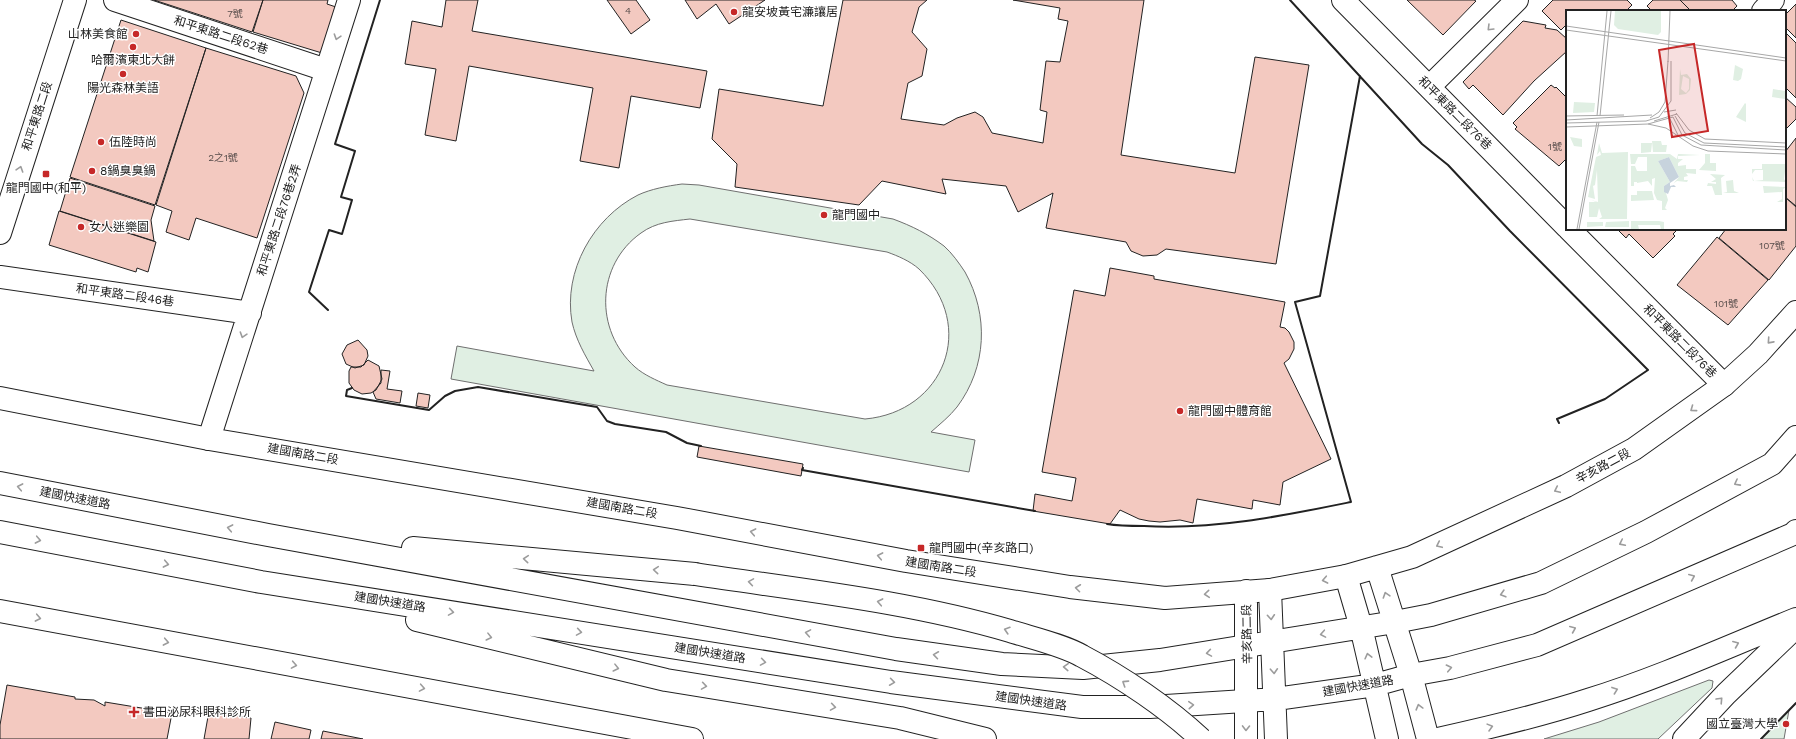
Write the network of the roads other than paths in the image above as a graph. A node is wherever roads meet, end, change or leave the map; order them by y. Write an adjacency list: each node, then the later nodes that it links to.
1 (75, 0): 12 (main road, 和平東路二段, one-way to 1)
2 (115, 0): 8 (main road, 和平東路二段62巷)
3 (349, 0): 8 (main road, 和平東路二段76巷2弄, one-way to 8)
4 (1343, 0): 9 (main road, 和平東路二段76巷)
5 (1517, 0): 9 (main road, one-way to 9)
6 (1773, 0): 7 (main road)
7 (1763, 10)
8 (326, 70): 15 (main road, 和平東路二段76巷2弄)
9 (1429, 87): 10 (main road, 和平東路二段76巷)
10 (1565, 221)
11 (1574, 230): 16 (main road, 和平東路二段76巷)
12 (0, 233)
13 (0, 277): 15 (main road, 和平東路二段46巷)
14 (1796, 312): 16 (main road, 辛亥路二段, one-way to 16)
15 (250, 313): 19 (main road, 和平東路二段76巷2弄, one-way to 19)
16 (1724, 386): 24 (main road, 辛亥路二段, one-way to 24)
17 (0, 398): 19 (main road, 建國南路二段)
18 (1796, 437): 31 (main road, one-way to 31)
19 (209, 439): 28 (main road, 建國南路二段, one-way to 19)
20 (0, 483): 23 (main road, 建國快速道路, one-way to 20)
21 (1796, 531): 36 (main road, one-way to 21)
22 (0, 532): 26 (main road, 建國快速道路, one-way to 26)
23 (268, 535): 35 (main road, 建國快速道路, one-way to 23); 42 (main road, 建國快速道路, one-way to 23, bridge)
24 (1377, 567): 25 (main road, 辛亥路二段); 31 (main road, one-way to 24)
25 (1346, 576): 27 (main road, 辛亥路二段, one-way to 27); 32 (main road)
26 (261, 582): 39 (main road, 建國快速道路, one-way to 39); 41 (main road, 建國快速道路, one-way to 41)
27 (1270, 590): 28 (main road, 辛亥路二段); 34 (main road, one-way to 34)
28 (1246, 591): 35 (main road, 辛亥路二段)
29 (0, 611): 40 (main road, one-way to 40)
30 (1796, 619): 47 (main road, one-way to 30)
31 (1395, 622): 32 (main road, 建國快速道路); 36 (main road)
32 (1361, 627): 34 (main road, 建國快速道路, one-way to 34); 37 (main road, one-way to 32)
33 (1796, 628): 48 (main road, one-way to 33)
34 (1273, 643): 35 (main road, 建國快速道路); 38 (main road, one-way to 38)
35 (1247, 647): 39 (main road, 辛亥路二段)
36 (1411, 675): 37 (main road, 建國快速道路); 46 (main road, one-way to 36)
37 (1376, 685): 38 (main road, 建國快速道路); 45 (main road)
38 (1276, 699): 39 (main road, 建國快速道路); 44 (main road)
39 (1247, 701): 43 (main road, 辛亥路二段, one-way to 43)
40 (692, 739)
41 (985, 739)
42 (1201, 739)
43 (1246, 739)
44 (1276, 739)
45 (1387, 739)
46 (1428, 739)
47 (1438, 739)
48 (1684, 739)

